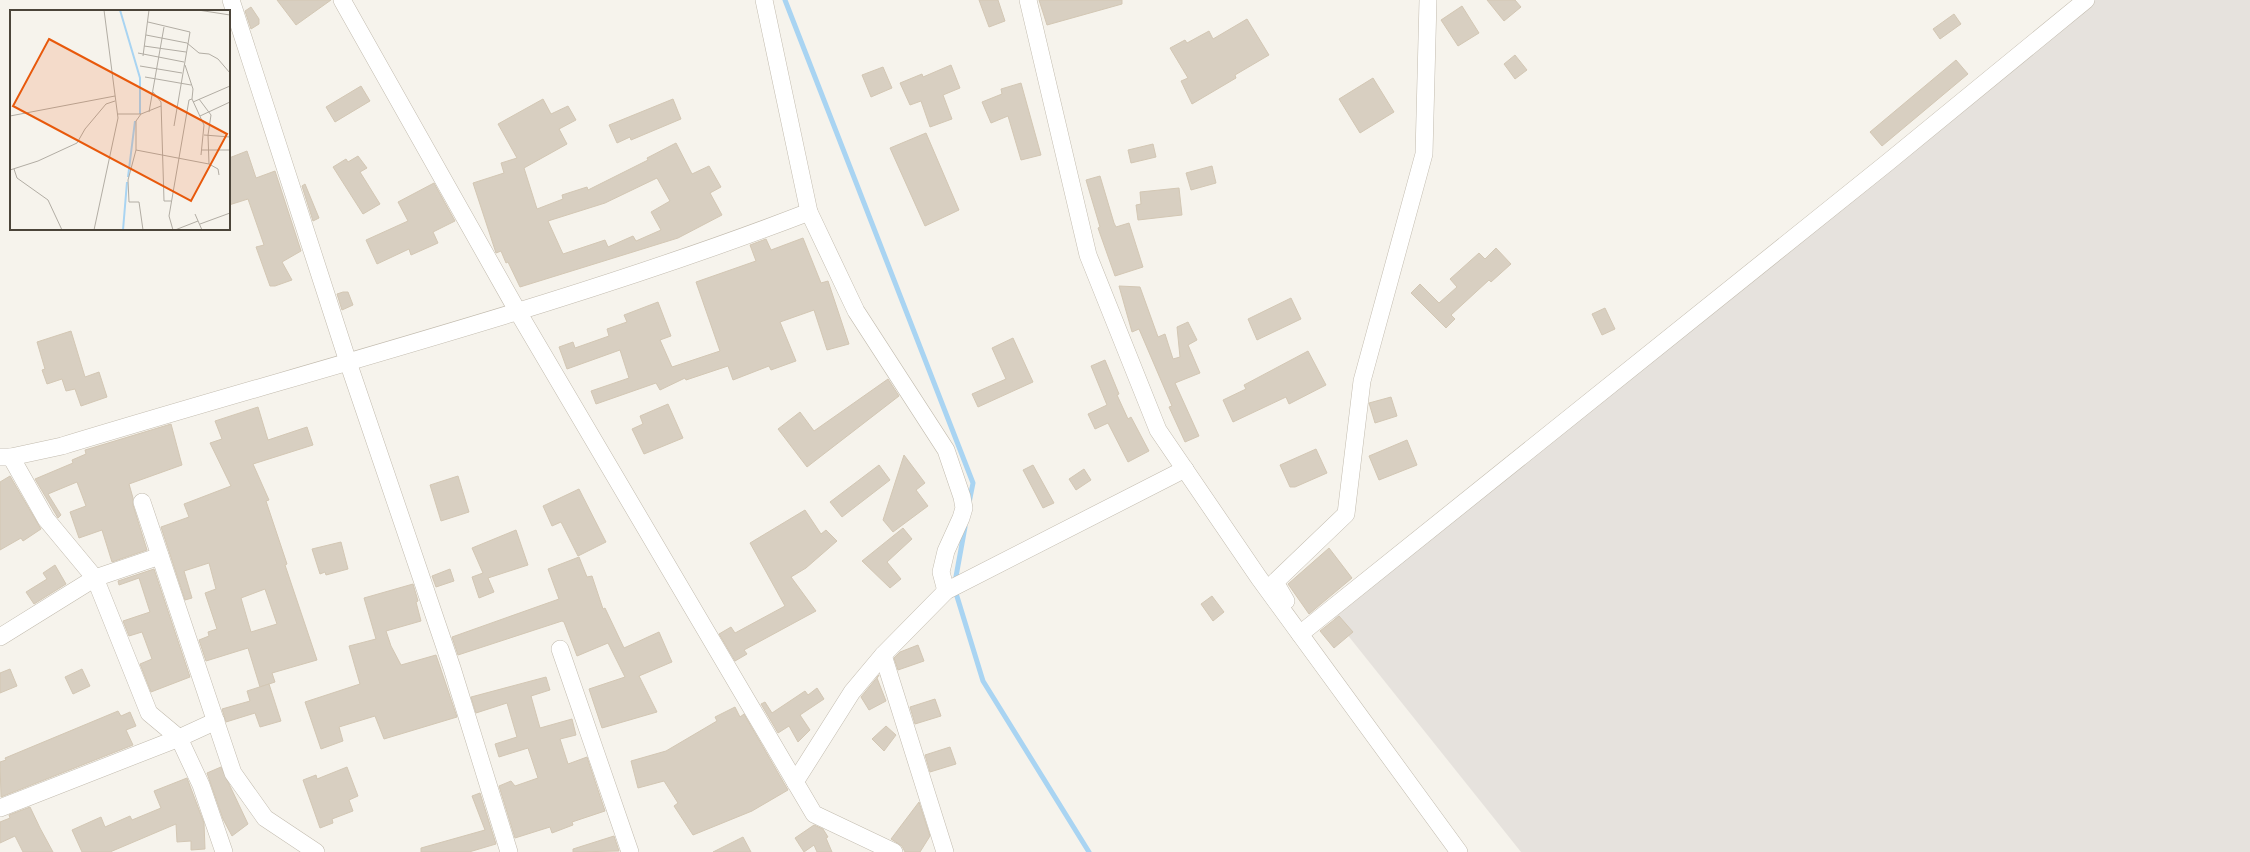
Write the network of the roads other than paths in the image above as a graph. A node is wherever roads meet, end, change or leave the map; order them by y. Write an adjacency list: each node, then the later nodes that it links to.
1 (231, 0): 9 (street)
2 (342, 0): 8 (street)
3 (764, 0): 7 (street)
4 (1028, 0): 11 (street)
5 (1428, 0): 16 (street)
6 (2086, 0): 16 (street)
7 (809, 212): 8 (street); 15 (street)
8 (518, 312): 9 (street); 22 (street)
9 (348, 362): 10 (street); 26 (street)
10 (5, 457): 14 (street)
11 (1185, 469): 15 (street); 16 (street)
12 (142, 502): 13 (street)
13 (160, 556): 14 (street); 20 (street)
14 (95, 578): 17 (street); 21 (street)
15 (946, 591): 19 (street)
16 (1302, 632): 30 (street)
17 (0, 637)
18 (560, 649): 27 (street)
19 (883, 655): 22 (street); 29 (street)
20 (216, 721): 21 (street); 25 (street)
21 (179, 738): 23 (street); 24 (street)
22 (795, 782): 28 (street)
23 (0, 808)
24 (224, 852)
25 (316, 852)
26 (509, 852)
27 (630, 852)
28 (894, 852)
29 (945, 852)
30 (1459, 852)

